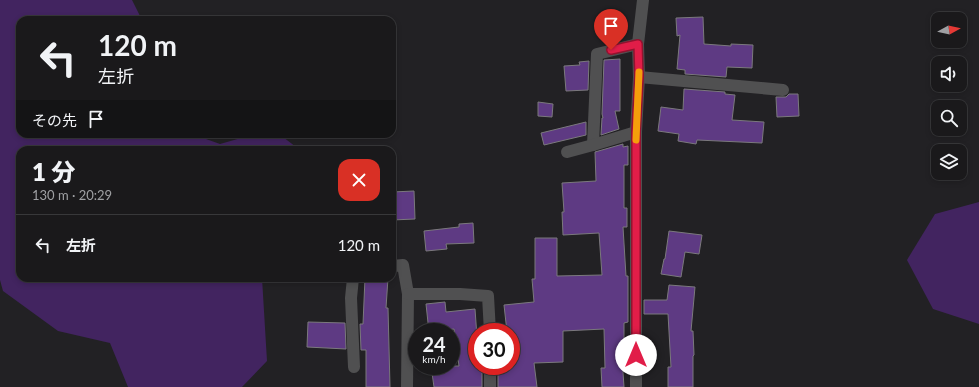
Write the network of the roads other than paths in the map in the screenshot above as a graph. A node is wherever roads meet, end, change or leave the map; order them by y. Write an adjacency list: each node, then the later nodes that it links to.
1 (643, 0): 2 (street)
2 (638, 44): 3 (street); 6 (street)
3 (639, 77): 4 (street); 5 (street)
4 (783, 90)
5 (636, 132): 6 (street); 16 (street)
6 (593, 145): 7 (street)
7 (567, 152)
8 (396, 266): 10 (street)
9 (353, 282): 12 (street)
10 (408, 294): 11 (street); 14 (street)
11 (490, 323)
12 (354, 367)
13 (490, 375): 15 (street)
14 (407, 387)
15 (490, 387)
16 (636, 387)

